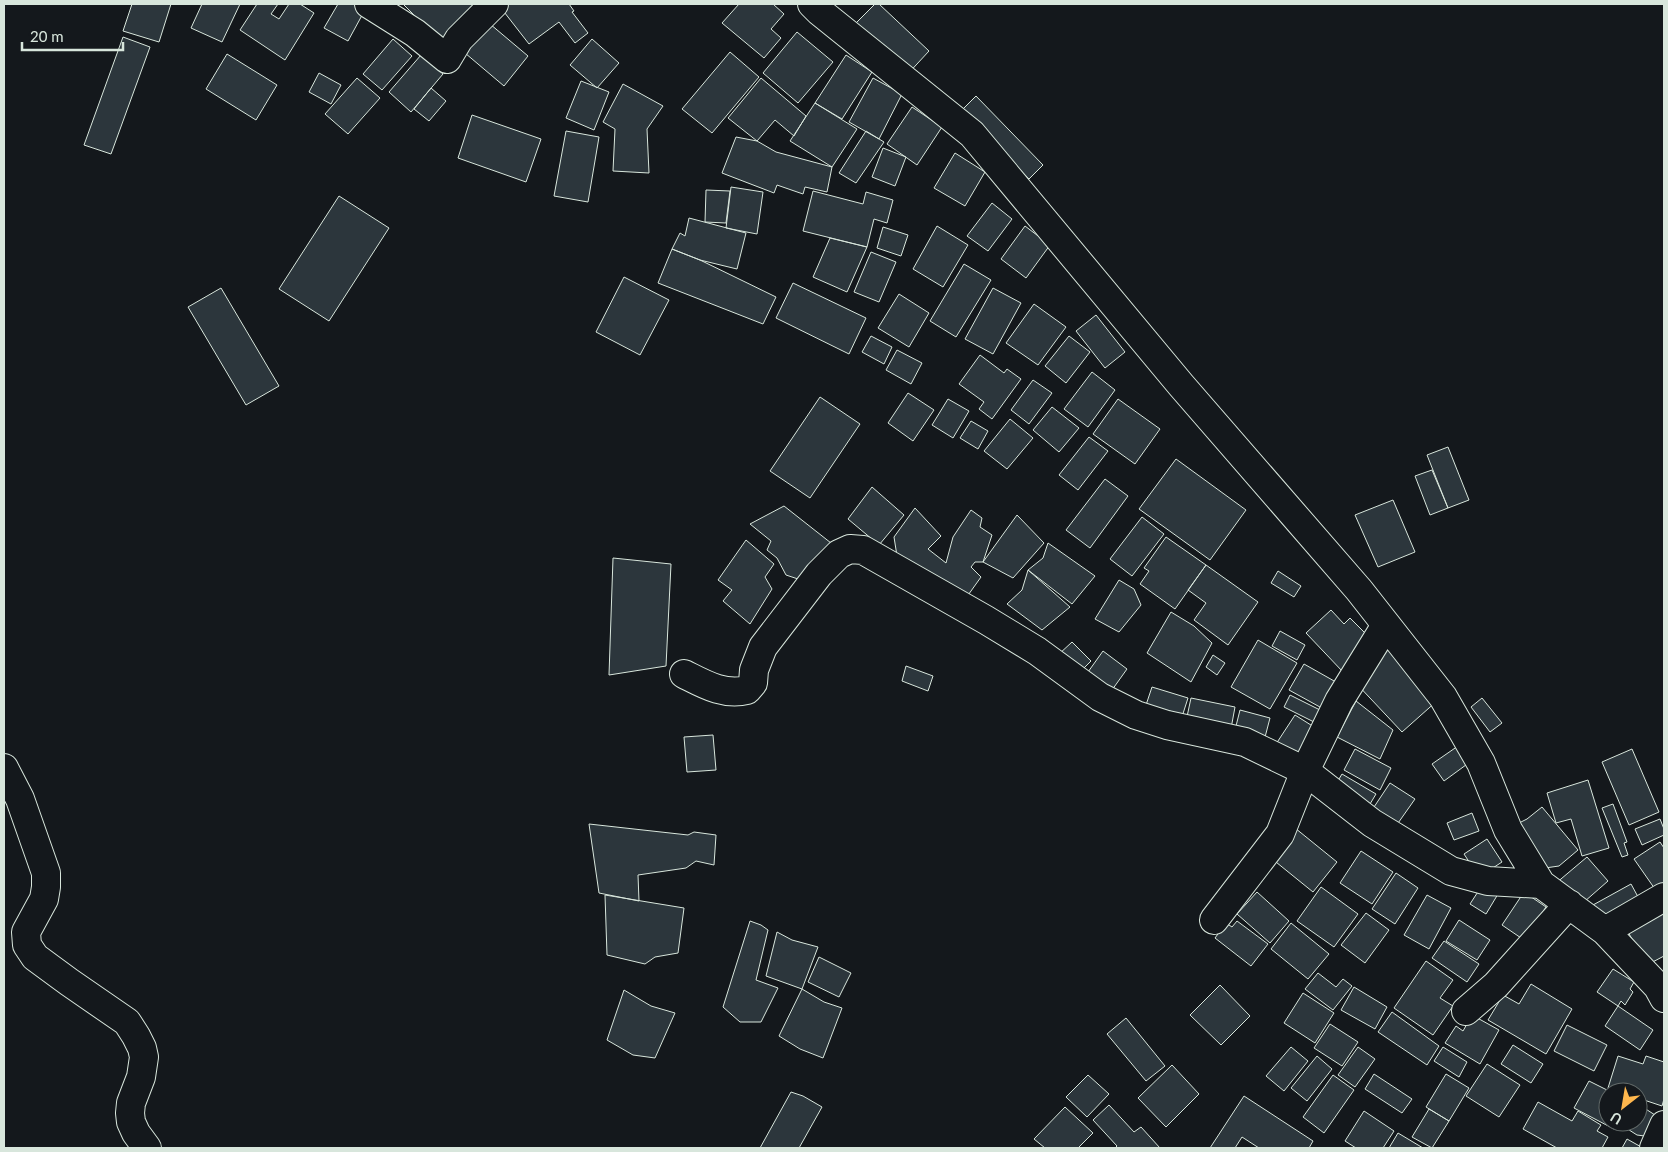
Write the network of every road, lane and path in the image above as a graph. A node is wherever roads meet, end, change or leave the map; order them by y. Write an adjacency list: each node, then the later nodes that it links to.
1 (369, 4): 2 (street)
2 (494, 4)
3 (812, 4): 4 (street)
4 (1386, 625): 7 (street); 8 (street)
5 (684, 674): 7 (street)
6 (4, 768): 16 (street)
7 (1306, 771): 8 (street); 11 (street)
8 (1541, 884): 10 (street)
9 (1664, 897): 12 (street)
10 (1569, 904): 12 (street); 14 (street)
11 (1214, 920)
12 (1605, 931): 13 (street)
13 (1664, 998)
14 (1466, 1011)
15 (1664, 1125): 17 (street)
16 (147, 1148)
17 (1654, 1148)

